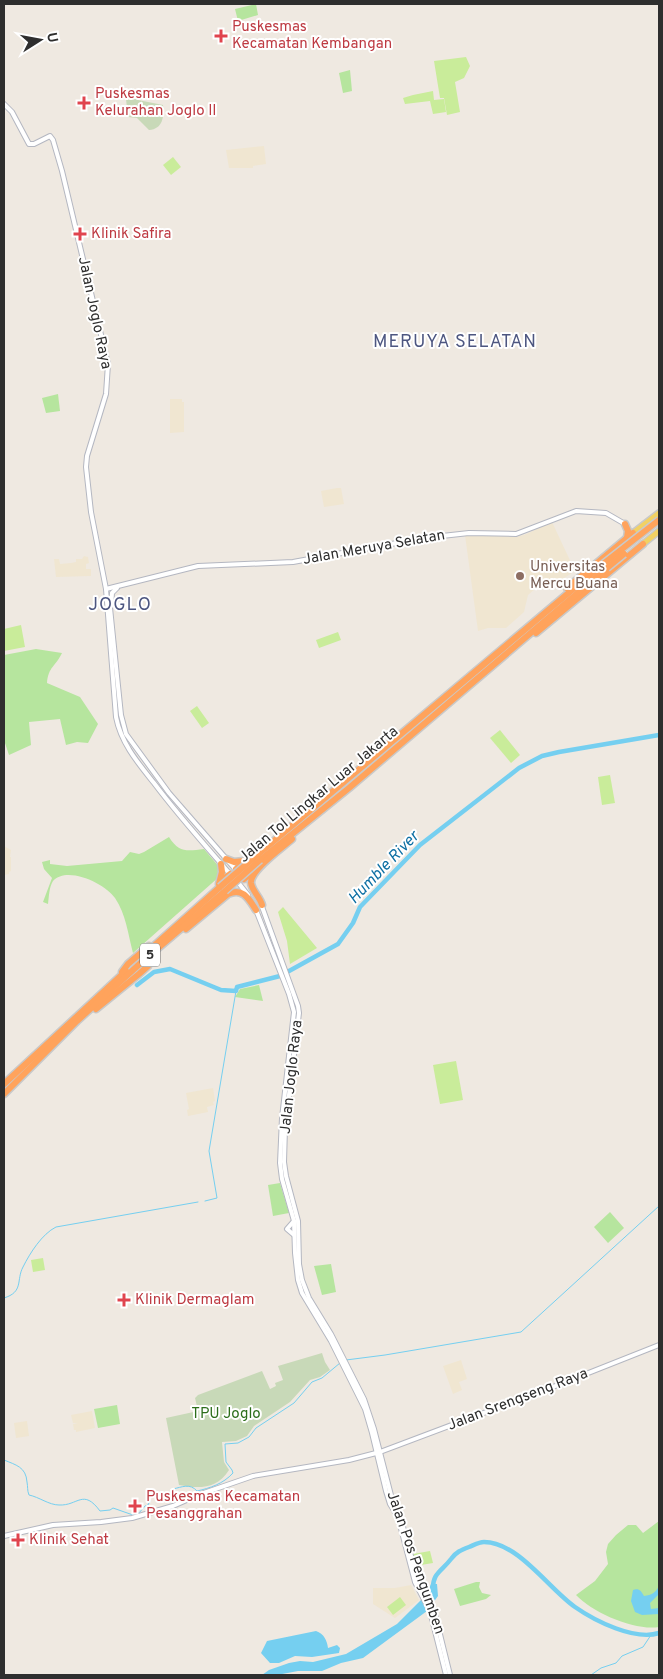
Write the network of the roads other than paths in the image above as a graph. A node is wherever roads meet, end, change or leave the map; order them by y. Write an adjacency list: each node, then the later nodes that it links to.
1 (4, 104): 11 (main road, Jalan Joglo Raya)
2 (659, 513): 6 (main road)
3 (659, 520): 13 (highway, Jalan Tol Lingkar Luar Jakarta / 5, bridge)
4 (659, 524): 14 (highway, Jalan Tol Lingkar Luar Jakarta / 5, bridge)
5 (626, 525): 6 (main road, Jalan Meruya Selatan); 6 (main road); 8 (highway); 10 (main road, Jalan Meruya Selatan)
6 (638, 529): 8 (highway); 9 (main road)
7 (659, 531): 9 (main road)
8 (627, 538): 13 (highway)
9 (645, 543): 14 (highway)
10 (121, 586): 11 (main road, Jalan Meruya Selatan); 12 (main road)
11 (106, 589): 12 (main road, Jalan Joglo Raya); 18 (main road, Jalan Joglo Raya)
12 (110, 609): 16 (main road, Jalan Joglo Raya)
13 (538, 618): 15 (highway, Jalan Tol Lingkar Luar Jakarta / 5)
14 (509, 651): 15 (highway, Jalan Tol Lingkar Luar Jakarta / 5)
15 (431, 713): 17 (highway, Jalan Tol Lingkar Luar Jakarta / 5); 19 (highway, Jalan Tol Lingkar Luar Jakarta / 5)
16 (130, 741): 18 (main road); 21 (main road, Jalan Joglo Raya)
17 (392, 743): 19 (highway, Jalan Tol Lingkar Luar Jakarta / 5); 25 (highway)
18 (126, 744): 22 (main road, Jalan Joglo Raya)
19 (356, 778): 20 (highway, Jalan Tol Lingkar Luar Jakarta / 5); 23 (highway, Jalan Tol Lingkar Luar Jakarta / 5)
20 (335, 799): 23 (highway, Jalan Tol Lingkar Luar Jakarta / 5); 27 (highway)
21 (213, 845): 22 (main road); 24 (main road, Jalan Joglo Raya)
22 (208, 850): 24 (main road, Jalan Joglo Raya)
23 (258, 858): 29 (highway, Jalan Tol Lingkar Luar Jakarta / 5, bridge)
24 (224, 861): 25 (highway); 26 (main road, Jalan Joglo Raya); 26 (main road, Jalan Joglo Raya); 29 (highway)
25 (246, 861): 26 (highway); 27 (highway)
26 (233, 871): 28 (main road, Jalan Joglo Raya); 28 (main road, Jalan Joglo Raya); 29 (highway)
27 (254, 871): 28 (highway); 30 (highway)
28 (241, 882): 29 (highway); 30 (main road, Jalan Joglo Raya); 30 (main road, Jalan Joglo Raya)
29 (224, 888): 30 (highway); 33 (highway, Jalan Tol Lingkar Luar Jakarta / 5); 33 (highway); 34 (highway, Jalan Tol Lingkar Luar Jakarta / 5)
30 (259, 907): 31 (main road, Jalan Joglo Raya); 32 (main road, Jalan Joglo Raya)
31 (272, 931): 32 (main road); 35 (main road, Jalan Joglo Raya)
32 (266, 934): 35 (main road, Jalan Joglo Raya)
33 (77, 1021): 36 (highway, Jalan Tol Lingkar Luar Jakarta / 5)
34 (4, 1084)
35 (288, 1090): 37 (main road, Jalan Joglo Raya); 40 (main road, Jalan Joglo Raya)
36 (4, 1094)
37 (294, 1221): 38 (main road, Jalan Joglo Raya); 38 (main road)
38 (294, 1236): 40 (main road, Jalan Joglo Raya)
39 (659, 1345): 41 (main road, Jalan Srengseng Raya)
40 (343, 1361): 41 (main road, Jalan Joglo Raya)
41 (378, 1452): 42 (main road, Jalan Srengseng Raya); 43 (main road, Jalan Pos Pengumben)
42 (4, 1536)
43 (448, 1675)

